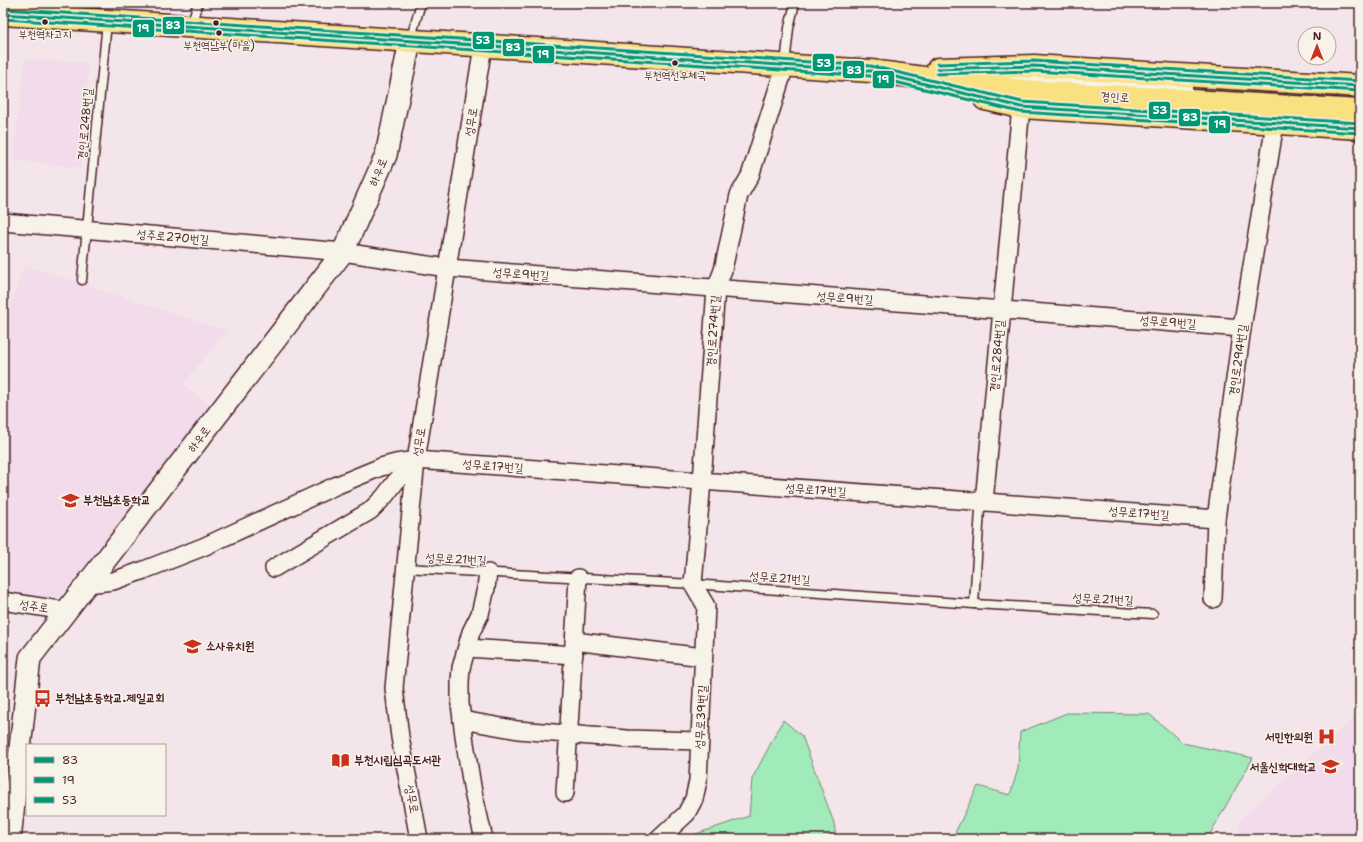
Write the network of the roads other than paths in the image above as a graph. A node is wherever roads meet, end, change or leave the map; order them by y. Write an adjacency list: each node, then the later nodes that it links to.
1 (198, 3): 7 (lane)
2 (421, 3): 8 (lane)
3 (795, 3): 10 (lane)
4 (26, 9): 5 (main road, 경인로); 6 (main road, 경인로)
5 (3, 14)
6 (107, 21): 7 (main road, 경인로); 17 (lane, 경인로248번길)
7 (190, 27): 8 (main road, 경인로)
8 (410, 42): 9 (main road, 경인로); 18 (street, 하우로)
9 (483, 46): 10 (main road, 경인로); 19 (street, 성무로)
10 (785, 66): 11 (main road, 경인로); 21 (street, 경인로274번길)
11 (871, 71): 12 (main road, 경인로); 13 (main road, 경인로)
12 (1356, 100)
13 (1020, 107): 14 (main road, 경인로); 22 (street, 경인로284번길)
14 (1276, 123): 15 (main road, 경인로); 23 (street, 경인로294번길)
15 (1360, 128)
16 (3, 222): 17 (street, 성주로270번길)
17 (87, 229): 18 (street, 성주로270번길); 20 (lane, 경인로248번길)
18 (344, 252): 19 (street, 성주로270번길); 32 (street, 하우로)
19 (447, 268): 21 (street, 성무로9번길); 24 (street, 성무로)
20 (82, 280)
21 (716, 288): 22 (street, 성무로9번길); 25 (street, 경인로274번길)
22 (1001, 310): 23 (street, 성무로9번길); 26 (street, 경인로284번길)
23 (1242, 328): 27 (street, 경인로294번길)
24 (416, 460): 25 (street, 성무로17번길); 28 (street); 29 (street, 성무로); 32 (street, 성무로17번길)
25 (702, 481): 26 (street, 성무로17번길); 33 (street, 경인로274번길)
26 (984, 502): 27 (street, 성무로17번길); 36 (lane, 경인로284번길)
27 (1216, 519): 34 (street, 경인로294번길)
28 (274, 568)
29 (405, 568): 30 (lane, 성무로21번길); 47 (street, 성무로)
30 (488, 573): 31 (lane, 성무로21번길); 39 (street)
31 (578, 578): 33 (lane, 성무로21번길); 40 (street)
32 (87, 584): 37 (street, 하우로)
33 (693, 584): 36 (lane, 성무로21번길); 41 (street, 성무로39번길)
34 (1213, 599)
35 (3, 601): 37 (street, 성주로)
36 (974, 604): 38 (lane, 성무로21번길)
37 (66, 612): 46 (street, 하우로)
38 (1153, 614)
39 (467, 648): 40 (street); 42 (street)
40 (574, 648): 41 (street); 43 (street)
41 (703, 657): 44 (street, 성무로39번길)
42 (462, 720): 43 (street); 48 (street)
43 (569, 734): 44 (street); 45 (street)
44 (700, 741): 49 (street, 성무로39번길)
45 (565, 793)
46 (10, 839)
47 (419, 839)
48 (484, 839)
49 (659, 839)

